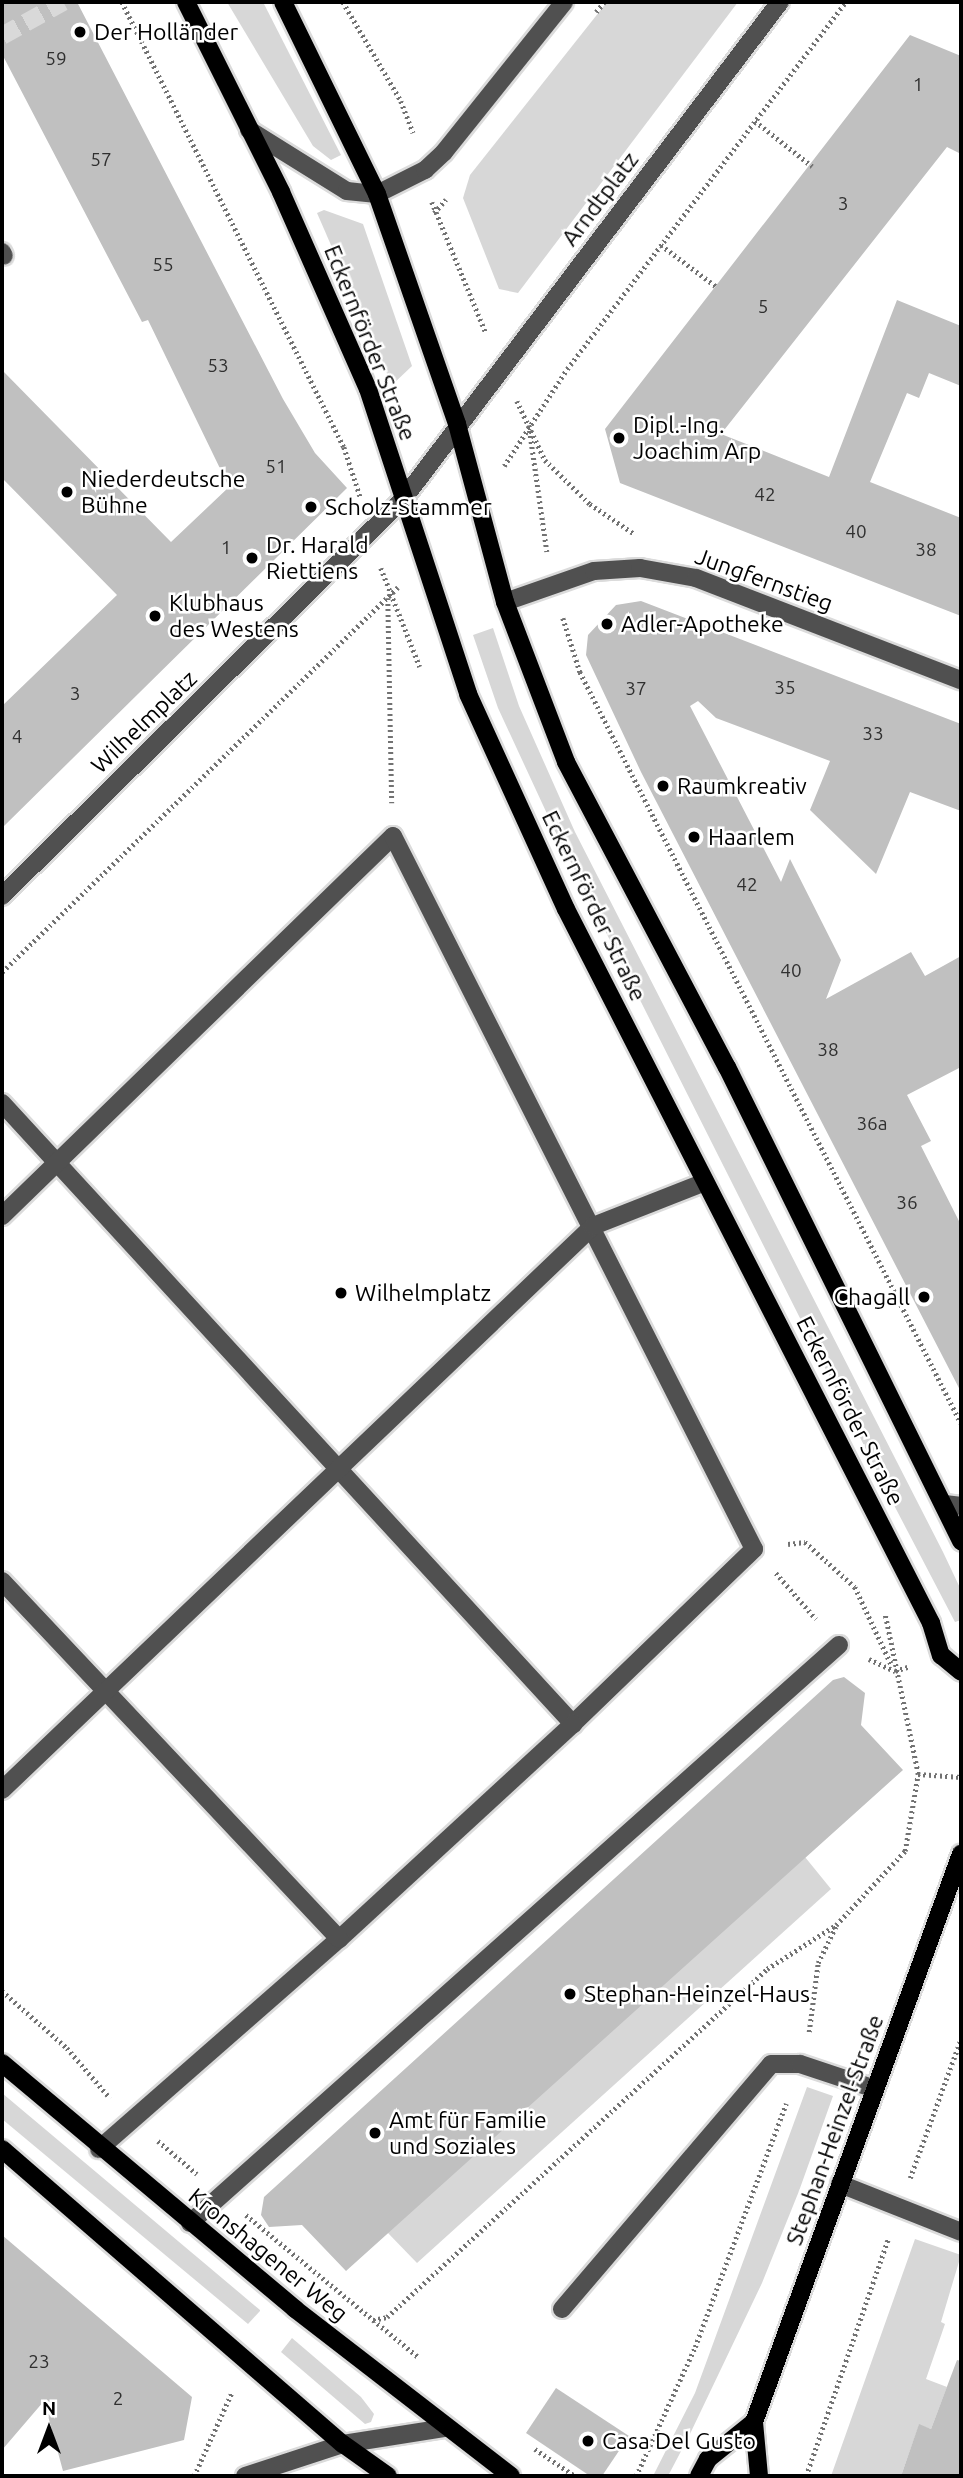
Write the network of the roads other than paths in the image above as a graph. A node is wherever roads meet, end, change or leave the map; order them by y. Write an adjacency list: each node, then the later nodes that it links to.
1 (186, 2): 5 (main road, Eckernförder Straße)
2 (283, 2): 6 (main road, Eckernförder Straße)
3 (564, 2): 6 (street)
4 (780, 2): 7 (street, Arndtplatz)
5 (249, 130): 6 (street); 8 (main road, Eckernförder Straße)
6 (377, 194): 7 (main road, Eckernförder Straße)
7 (457, 424): 8 (street, Wilhelmplatz); 9 (main road, Eckernförder Straße)
8 (404, 498): 11 (street, Wilhelmplatz); 14 (main road, Eckernförder Straße)
9 (505, 602): 10 (street, Jungfernstieg); 18 (main road, Eckernförder Straße)
10 (961, 680)
11 (2, 896)
12 (2, 1102): 13 (street)
13 (57, 1161): 15 (street); 16 (street); 17 (street)
14 (705, 1182): 16 (street); 22 (main road, Eckernförder Straße)
15 (2, 1216)
16 (593, 1226): 17 (street); 24 (street)
17 (341, 1467): 23 (street); 24 (street)
18 (953, 1505): 19 (main road, Eckernförder Straße)
19 (961, 1541)
20 (2, 1581): 23 (street)
21 (839, 1645): 33 (street)
22 (961, 1672)
23 (105, 1690): 25 (street); 27 (street)
24 (573, 1724): 27 (street)
25 (2, 1790)
26 (961, 1854): 29 (main road, Stephan-Heinzel-Straße)
27 (339, 1939): 31 (street)
28 (2, 2063): 31 (main road, Kronshagener Weg)
29 (875, 2089): 32 (main road, Stephan-Heinzel-Straße); 35 (street)
30 (2, 2149): 38 (main road)
31 (99, 2149): 33 (main road, Kronshagener Weg)
32 (840, 2184): 34 (street); 36 (main road, Stephan-Heinzel-Straße)
33 (190, 2223): 37 (main road, Kronshagener Weg)
34 (961, 2232)
35 (562, 2309)
36 (754, 2422): 42 (main road); 43 (main road, Stephan-Heinzel-Straße)
37 (444, 2428): 38 (street); 41 (main road, Kronshagener Weg)
38 (344, 2444): 39 (street); 40 (main road)
39 (245, 2476)
40 (388, 2476)
41 (510, 2476)
42 (699, 2476)
43 (759, 2476)

